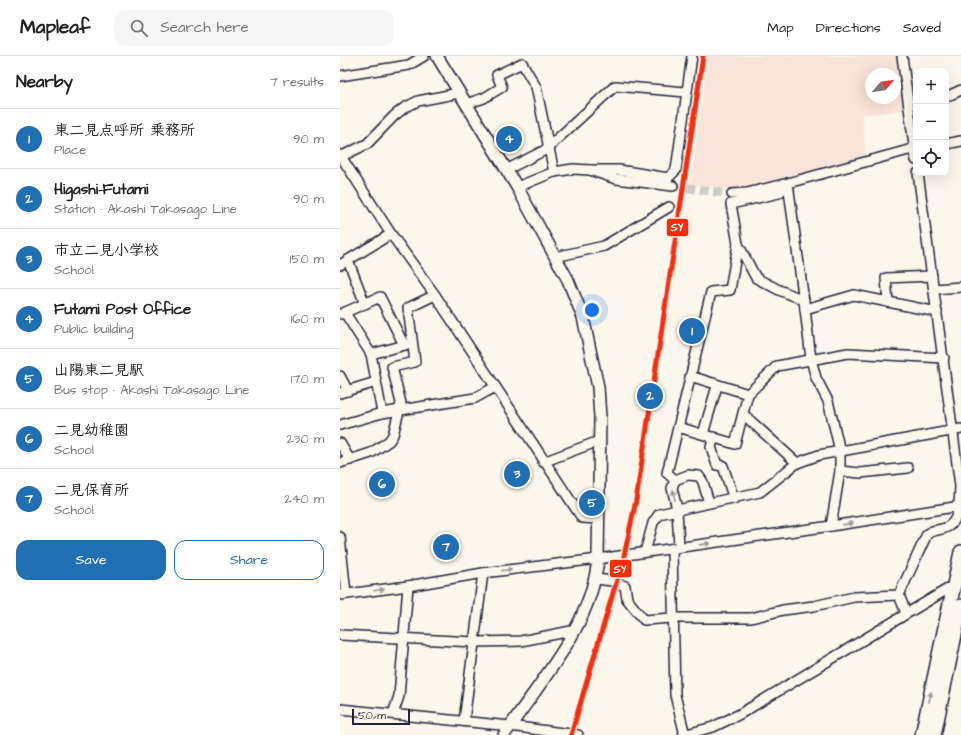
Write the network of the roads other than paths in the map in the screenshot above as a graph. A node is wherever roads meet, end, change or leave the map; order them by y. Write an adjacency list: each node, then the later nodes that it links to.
1 (424, 56): 5 (street)
2 (437, 56): 8 (main road)
3 (692, 56): 7 (street)
4 (902, 56): 11 (street)
5 (340, 76)
6 (961, 90): 9 (street)
7 (686, 92): 14 (street); 18 (street)
8 (459, 93): 10 (main road); 16 (street)
9 (949, 96)
10 (466, 104): 14 (street); 17 (main road)
11 (913, 116)
12 (961, 142): 13 (street)
13 (949, 144)
14 (549, 148): 17 (street); 19 (street)
15 (913, 149): 21 (street)
16 (340, 156): 26 (street)
17 (506, 170): 23 (main road)
18 (590, 170): 19 (street); 22 (street)
19 (554, 172): 23 (street)
20 (918, 176): 31 (street)
21 (788, 183): 24 (street); 27 (street); 35 (street)
22 (673, 186)
23 (517, 187): 28 (main road)
24 (732, 194)
25 (669, 207): 28 (street)
26 (391, 234): 29 (street); 34 (street)
27 (738, 244): 35 (street); 46 (street)
28 (555, 256): 60 (main road)
29 (348, 260): 30 (street); 37 (street)
30 (340, 265)
31 (932, 276): 33 (street); 36 (street)
32 (961, 287): 33 (street)
33 (934, 289): 39 (street)
34 (435, 295): 41 (street); 49 (street)
35 (804, 300): 38 (street)
36 (888, 302): 38 (street); 39 (street)
37 (365, 304): 40 (street); 41 (street)
38 (805, 310): 44 (street)
39 (937, 312): 43 (street)
40 (342, 314): 42 (street)
41 (408, 344): 42 (street); 52 (street)
42 (371, 354): 47 (street)
43 (944, 358): 44 (street); 57 (street)
44 (811, 359): 51 (street); 62 (street)
45 (340, 376): 50 (street)
46 (690, 376): 48 (street); 56 (street)
47 (376, 382): 50 (street); 53 (street)
48 (717, 386): 51 (street); 58 (street)
49 (495, 387): 52 (street); 64 (street)
50 (344, 392)
51 (748, 394): 54 (street)
52 (399, 410): 53 (street); 63 (street)
53 (382, 413): 55 (street)
54 (743, 414): 59 (street); 66 (street)
55 (340, 425)
56 (678, 427): 58 (street); 69 (street)
57 (957, 430): 62 (street); 72 (street)
58 (703, 434): 59 (street)
59 (714, 437): 70 (street)
60 (599, 441): 64 (street); 74 (main road)
61 (340, 443): 63 (street)
62 (840, 451): 66 (street); 68 (street)
63 (350, 460): 65 (street)
64 (543, 462): 74 (street)
65 (340, 463)
66 (797, 463): 70 (street)
67 (908, 468): 68 (street)
68 (840, 471): 75 (street)
69 (675, 480): 71 (street); 73 (street, one-way to 69)
70 (734, 499): 71 (street)
71 (709, 503): 73 (street)
72 (960, 506): 75 (street, one-way to 72); 86 (street)
73 (676, 509): 77 (street); 78 (street)
74 (598, 519): 80 (main road)
75 (831, 526): 77 (street, one-way to 75)
76 (340, 537): 85 (street)
77 (676, 548): 78 (street); 89 (street)
78 (645, 552): 80 (street)
79 (961, 552): 83 (highway)
80 (598, 559): 81 (street, one-way to 80); 82 (main road)
81 (483, 573): 84 (street); 93 (street)
82 (596, 579): 89 (street); 90 (main road)
83 (958, 582): 88 (street); 100 (highway, one-way to 83)
84 (408, 586): 85 (street, one-way to 84); 92 (street)
85 (343, 594)
86 (899, 595): 88 (street); 89 (street)
87 (961, 606): 101 (highway)
88 (906, 613): 99 (street)
89 (673, 618): 99 (street)
90 (576, 630): 93 (street); 97 (main road)
91 (340, 635): 92 (street)
92 (405, 637): 93 (street); 95 (street)
93 (474, 642): 96 (street)
94 (340, 709): 95 (street)
95 (393, 714): 96 (street)
96 (464, 721): 97 (street)
97 (507, 730): 98 (street)
98 (578, 735)
99 (684, 735)
100 (922, 735)
101 (934, 735)

